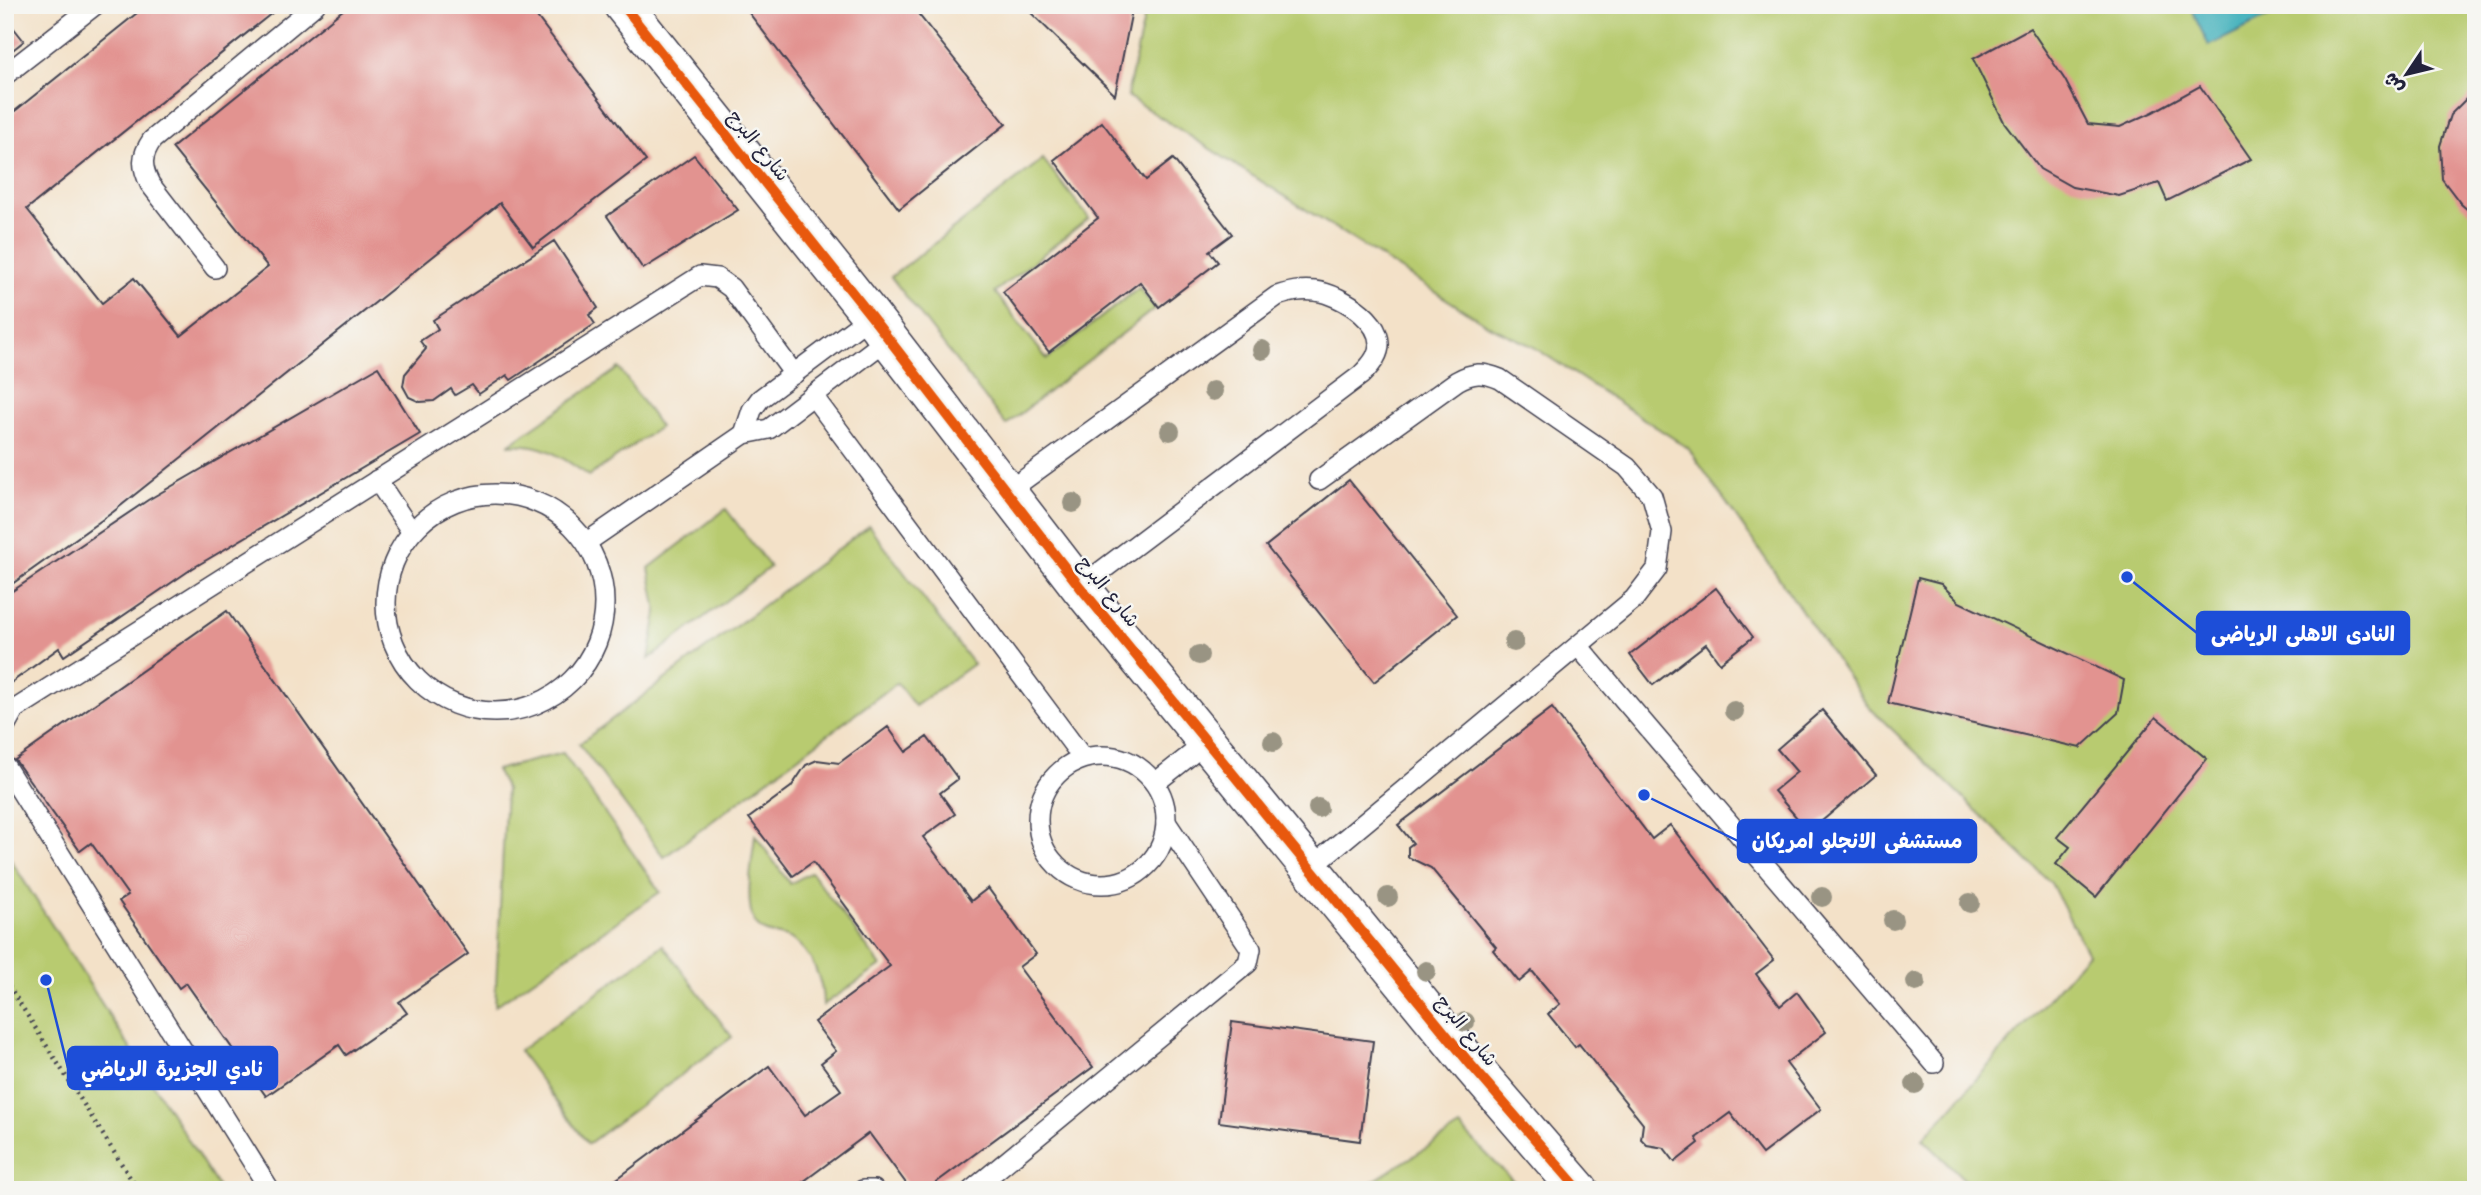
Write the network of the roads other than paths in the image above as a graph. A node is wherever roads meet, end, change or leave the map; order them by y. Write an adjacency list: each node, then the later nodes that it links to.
1 (95, 5): 4 (lane)
2 (315, 5): 5 (lane)
3 (623, 5): 6 (street, شارع البرج)
4 (5, 75)
5 (215, 268)
6 (880, 327): 7 (lane); 8 (lane); 12 (street, شارع البرج)
7 (794, 374): 9 (lane); 10 (lane)
8 (813, 397): 9 (lane); 19 (lane)
9 (744, 434): 14 (lane)
10 (377, 480): 13 (lane); 17 (lane)
11 (1319, 480): 16 (lane)
12 (1007, 492): 15 (street, شارع البرج); 15 (lane)
13 (411, 531): 14 (lane); 14 (lane)
14 (587, 542)
15 (1080, 587): 18 (street, شارع البرج)
16 (1578, 647): 23 (lane); 24 (lane)
17 (5, 726)
18 (1207, 742): 21 (lane); 23 (street, شارع البرج)
19 (1083, 758): 21 (lane); 22 (lane)
20 (5, 766): 25 (lane)
21 (1155, 783): 22 (lane)
22 (1166, 822): 28 (lane)
23 (1310, 868): 29 (street, شارع البرج)
24 (1934, 1063)
25 (270, 1190)
26 (863, 1190): 27 (lane)
27 (874, 1190)
28 (972, 1190)
29 (1579, 1190)

